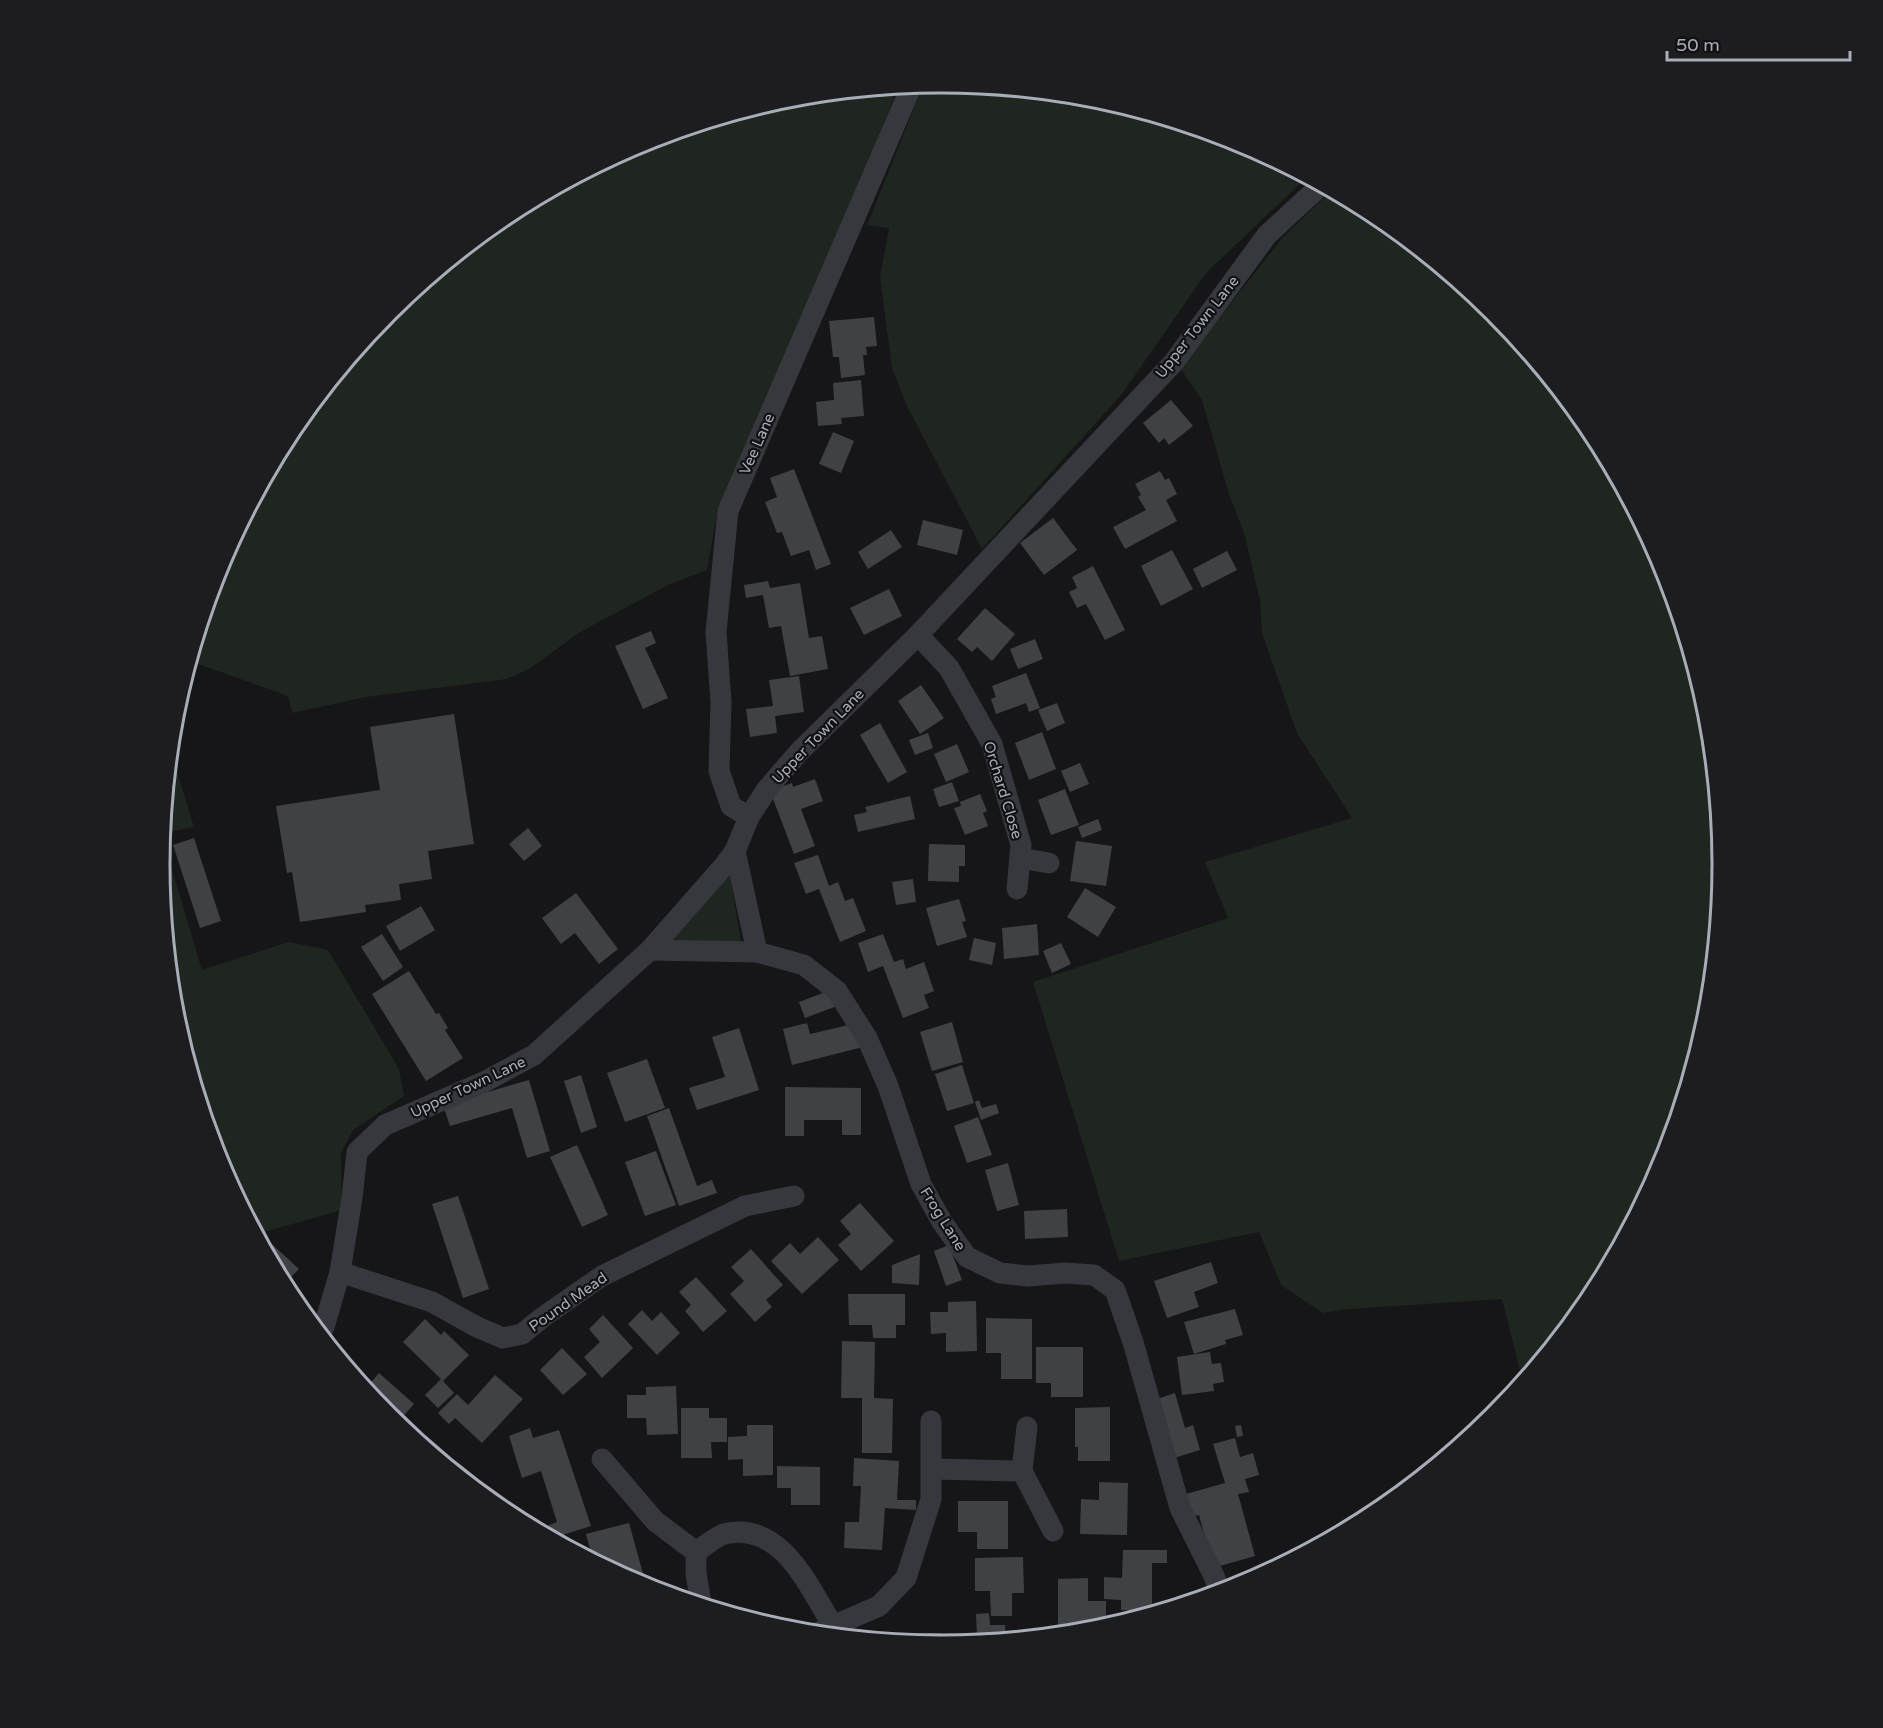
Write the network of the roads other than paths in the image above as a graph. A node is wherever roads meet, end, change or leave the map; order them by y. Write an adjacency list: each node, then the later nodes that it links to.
1 (908, 94): 4 (street, Vee Lane)
2 (1316, 190): 3 (street, Upper Town Lane)
3 (918, 635): 4 (street, Upper Town Lane); 6 (street, Orchard Close)
4 (749, 818): 5 (street, Upper Town Lane)
5 (735, 851): 9 (street, Upper Town Lane); 10 (street)
6 (1020, 858): 7 (street, Orchard Close); 8 (street, Orchard Close)
7 (1049, 863)
8 (1017, 889)
9 (650, 950): 10 (street, Frog Lane); 12 (street, Upper Town Lane)
10 (757, 952): 21 (street, Frog Lane)
11 (794, 1196): 12 (street, Pound Mead)
12 (340, 1272): 13 (street, Upper Town Lane)
13 (324, 1325)
14 (931, 1421): 17 (street)
15 (1027, 1427): 18 (street)
16 (602, 1458): 20 (street)
17 (932, 1469): 18 (street); 24 (street)
18 (1022, 1471): 19 (street)
19 (1053, 1531)
20 (696, 1551): 22 (street); 23 (street)
21 (1217, 1584)
22 (699, 1596)
23 (823, 1625)
24 (831, 1626)

